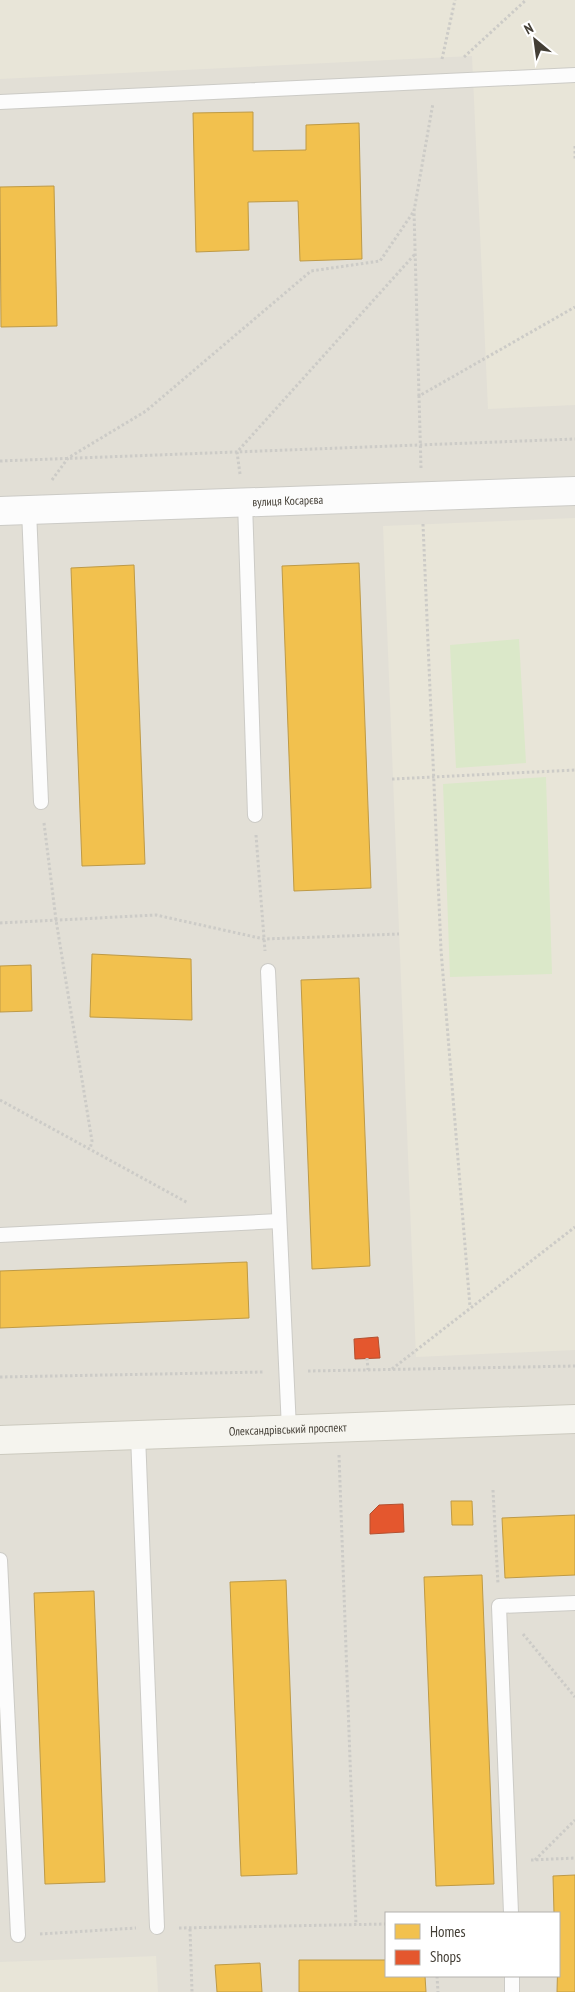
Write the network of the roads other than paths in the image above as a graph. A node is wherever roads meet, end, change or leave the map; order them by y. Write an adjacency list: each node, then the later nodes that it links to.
1 (575, 75): 2 (lane)
2 (0, 102)
3 (575, 491): 4 (street, вулиця Косарєва)
4 (245, 502): 5 (street, вулиця Косарєва); 8 (lane)
5 (29, 510): 6 (street, вулиця Косарєва); 7 (lane)
6 (0, 511)
7 (41, 802)
8 (255, 815)
9 (268, 972): 10 (lane)
10 (279, 1221): 11 (lane); 13 (lane)
11 (0, 1235)
12 (575, 1419): 13 (main road, Олександрівський проспект)
13 (289, 1429): 14 (main road, Олександрівський проспект)
14 (138, 1435): 15 (main road, Олександрівський проспект); 19 (lane)
15 (0, 1440)
16 (0, 1560): 20 (lane)
17 (575, 1603): 18 (lane)
18 (512, 1912)
19 (157, 1927)
20 (18, 1935)
21 (512, 1977): 22 (lane)
22 (512, 1992)

